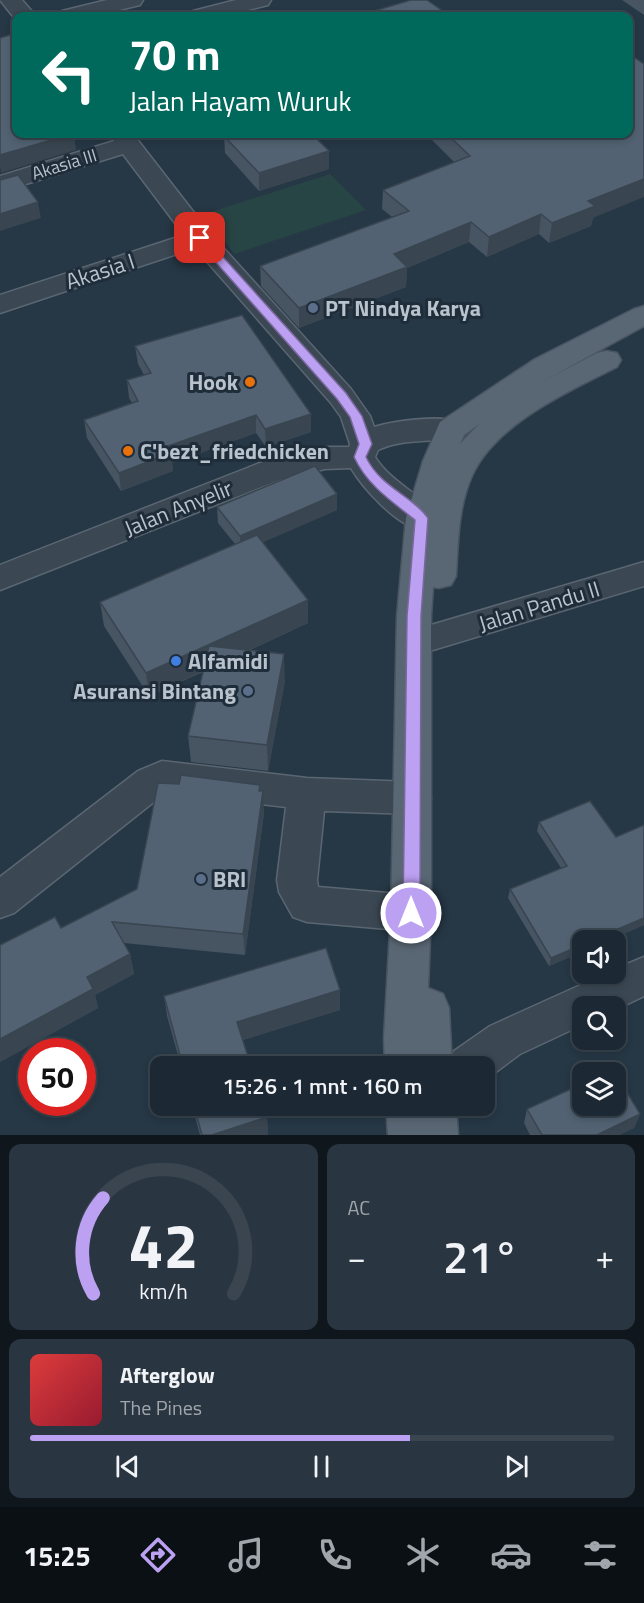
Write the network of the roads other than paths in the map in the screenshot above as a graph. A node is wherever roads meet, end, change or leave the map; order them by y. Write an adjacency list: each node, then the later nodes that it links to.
1 (10, 0): 4 (street)
2 (132, 0): 5 (street)
3 (260, 0): 6 (street)
4 (21, 12)
5 (85, 12)
6 (216, 12)
7 (125, 139): 8 (street, Akasia III); 9 (street)
8 (0, 184)
9 (200, 238): 10 (street, Akasia I); 14 (street)
10 (0, 304)
11 (644, 315): 13 (main road)
12 (644, 340): 18 (main road)
13 (451, 429): 14 (street); 15 (main road)
14 (363, 451): 15 (street); 17 (street, Jalan Anyelir)
15 (422, 518): 20 (main road)
16 (644, 574): 18 (street, Jalan Pandu II)
17 (0, 578)
18 (433, 637): 25 (main road)
19 (308, 794): 20 (street); 21 (street); 22 (street)
20 (412, 798): 22 (main road)
21 (0, 900)
22 (411, 913): 24 (main road)
23 (644, 976): 26 (street)
24 (406, 1056)
25 (429, 1056)
26 (483, 1056)

